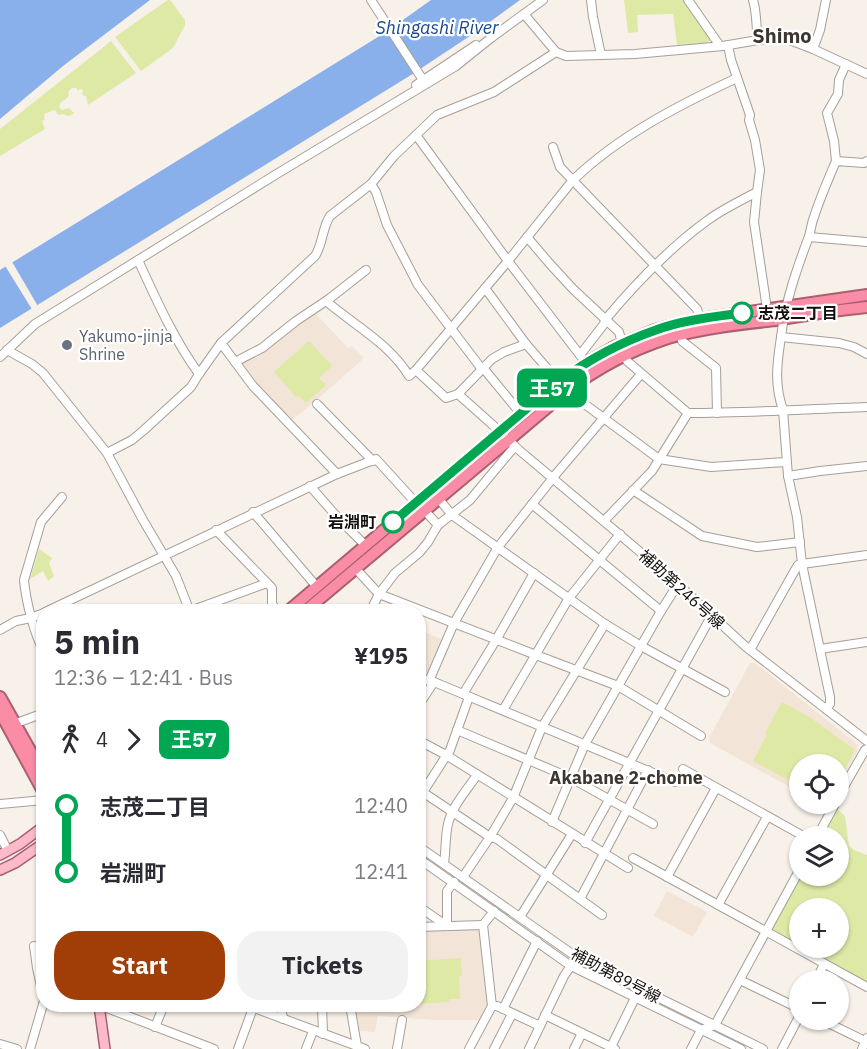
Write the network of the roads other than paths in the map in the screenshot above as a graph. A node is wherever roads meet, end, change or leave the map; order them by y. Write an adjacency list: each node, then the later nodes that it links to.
1 (371, 0): 17 (street)
2 (543, 0): 7 (street)
3 (591, 0): 13 (street)
4 (688, 0): 10 (street)
5 (753, 0): 9 (street)
6 (826, 0): 11 (street)
7 (524, 14): 8 (street); 12 (street)
8 (490, 38): 17 (street); 18 (street)
9 (758, 40): 10 (street); 11 (street)
10 (724, 46): 13 (street); 16 (street)
11 (813, 49): 14 (street)
12 (556, 52): 13 (street); 19 (street)
13 (601, 55)
14 (846, 64): 15 (street); 21 (street)
15 (867, 74)
16 (737, 78): 23 (street); 25 (street)
17 (423, 80): 18 (street)
18 (342, 134): 29 (street)
19 (416, 135): 24 (street); 30 (street)
20 (553, 147): 23 (street)
21 (836, 161): 22 (street); 27 (street)
22 (867, 161)
23 (573, 180): 26 (street); 31 (street)
24 (370, 184): 42 (street); 45 (street)
25 (757, 192): 31 (street); 38 (street)
26 (527, 237): 30 (street); 41 (street)
27 (809, 237): 28 (street); 36 (street)
28 (867, 242)
29 (138, 260): 48 (street); 56 (street)
30 (508, 261): 33 (street); 52 (street)
31 (656, 265): 39 (street); 41 (street)
32 (366, 270): 35 (street)
33 (485, 288): 42 (street); 47 (street)
34 (867, 295): 36 (highway)
35 (326, 302): 53 (street); 55 (street)
36 (785, 306): 38 (highway); 40 (street)
37 (867, 307): 40 (highway)
38 (767, 309): 39 (highway)
39 (700, 319): 46 (highway)
40 (783, 319): 43 (highway); 44 (street)
41 (605, 320): 46 (street); 52 (street)
42 (452, 329): 54 (street); 55 (street)
43 (681, 335): 50 (highway); 65 (street)
44 (781, 337): 49 (street); 63 (street)
45 (221, 343): 53 (street); 56 (street)
46 (623, 343): 50 (street); 52 (highway)
47 (526, 344): 54 (street); 58 (street)
48 (8, 350): 51 (street); 69 (street)
49 (867, 354)
50 (626, 355): 57 (street); 59 (highway)
51 (0, 357)
52 (583, 359): 58 (highway)
53 (235, 362): 74 (street)
54 (484, 369): 60 (street); 66 (street)
55 (416, 370): 60 (street)
56 (199, 374): 69 (street)
57 (641, 374): 64 (street); 67 (street)
58 (558, 382): 66 (highway)
59 (567, 391): 67 (street); 68 (highway)
60 (458, 394): 68 (street, 補助第246号線)
61 (317, 404): 71 (street)
62 (867, 407): 63 (street)
63 (783, 410): 65 (street); 72 (street)
64 (688, 413): 65 (street); 70 (street)
65 (717, 413)
66 (521, 414): 68 (highway)
67 (603, 419): 70 (street); 76 (street)
68 (508, 440): 76 (street, 補助第246号線); 80 (highway); 82 (highway); 84 (street)
69 (107, 453): 93 (street)
70 (659, 459): 72 (street); 78 (street)
71 (373, 461): 74 (street); 82 (street)
72 (786, 462): 75 (street)
73 (867, 466): 75 (street)
74 (337, 474): 77 (street)
75 (788, 476): 89 (street)
76 (553, 478): 81 (street); 85 (street, 補助第246号線)
77 (310, 486): 83 (street); 90 (street)
78 (633, 490): 85 (street); 89 (street)
79 (62, 497): 115 (street)
80 (438, 498): 82 (highway); 84 (street)
81 (532, 504): 91 (street); 94 (street)
82 (420, 507): 86 (street); 90 (highway); 96 (highway)
83 (253, 512): 87 (street); 100 (street)
84 (452, 515): 86 (street); 91 (street)
85 (604, 521): 88 (street, 補助第246号線)
86 (438, 525): 101 (street)
87 (216, 530): 93 (street); 98 (street)
88 (620, 534): 94 (street); 99 (street, 補助第246号線)
89 (800, 542): 95 (street)
90 (365, 545): 100 (highway)
91 (498, 547): 97 (street); 116 (street)
92 (867, 555): 95 (street)
93 (164, 556): 103 (street); 104 (street)
94 (600, 560): 102 (street); 111 (street)
95 (802, 564): 123 (street); 124 (street)
96 (356, 569): 101 (street); 108 (highway)
97 (534, 573): 102 (street); 120 (street)
98 (267, 583): 105 (street); 106 (street)
99 (678, 584): 111 (street); 113 (street, 補助第246号線)
100 (317, 587): 107 (highway)
101 (379, 594): 109 (street); 110 (street)
102 (569, 598): 117 (street); 125 (street)
103 (61, 604)
104 (187, 604)
105 (211, 604)
106 (272, 604)
107 (297, 604)
108 (314, 604)
109 (374, 604)
110 (400, 604)
111 (661, 611): 122 (street)
112 (426, 614): 116 (street)
113 (712, 615): 124 (street, 補助第246号線); 126 (street)
114 (36, 616): 115 (street)
115 (31, 618): 118 (street); 119 (street)
116 (454, 623): 120 (street); 129 (street)
117 (604, 624): 122 (street); 127 (street)
118 (0, 630)
119 (36, 634)
120 (496, 640): 125 (street); 133 (street)
121 (867, 642): 123 (street)
122 (641, 646): 126 (street); 130 (street)
123 (819, 649): 135 (street)
124 (750, 650): 135 (street, 補助第246号線)
125 (536, 655): 127 (street); 136 (street)
126 (682, 668): 132 (street); 137 (street)
127 (576, 670): 130 (street); 141 (street)
128 (426, 680): 129 (street)
129 (431, 682): 131 (street); 133 (street)
130 (618, 686): 137 (street); 146 (street)
131 (426, 691)
132 (725, 692)
133 (466, 695): 136 (street); 142 (street)
134 (0, 697): 140 (highway)
135 (826, 709): 144 (street, 補助第246号線)
136 (502, 710): 141 (street)
137 (660, 710): 143 (street); 151 (street)
138 (0, 712): 140 (highway)
139 (36, 715): 140 (street)
140 (12, 725): 150 (highway); 154 (highway)
141 (542, 727): 146 (street); 149 (street)
142 (457, 730): 148 (street); 149 (street)
143 (701, 736)
144 (867, 741)
145 (426, 744): 148 (street)
146 (585, 744): 151 (street); 156 (street)
147 (867, 749): 157 (street)
148 (446, 755): 155 (street); 159 (street)
149 (528, 760): 156 (street); 162 (street)
150 (36, 762)
151 (631, 763): 152 (street); 163 (street)
152 (648, 770): 158 (street); 166 (street)
153 (683, 770): 160 (street)
154 (36, 775)
155 (477, 775): 162 (street); 167 (street)
156 (571, 778): 163 (street); 169 (street)
157 (849, 778)
158 (675, 782)
159 (426, 783)
160 (716, 788): 168 (street); 188 (street)
161 (426, 794): 167 (street)
162 (513, 798): 169 (street); 175 (street)
163 (610, 800): 166 (street); 176 (street)
164 (36, 801): 165 (street)
165 (0, 804)
166 (627, 809): 170 (street); 180 (street)
167 (452, 812): 175 (street); 182 (street)
168 (767, 817): 171 (street); 192 (street)
169 (552, 822): 173 (street)
170 (653, 824)
171 (789, 829)
172 (36, 832): 179 (main road)
173 (572, 834): 176 (street); 186 (street)
174 (0, 836): 179 (street)
175 (490, 837): 186 (street); 187 (street)
176 (585, 843): 180 (street)
177 (36, 848): 185 (main road)
178 (426, 851): 182 (street, 補助第89号線)
179 (4, 853)
180 (604, 854): 184 (street); 191 (street)
181 (633, 858): 188 (street)
182 (444, 862): 187 (street, 補助第89号線)
183 (426, 863): 189 (street, 補助第89号線)
184 (628, 868)
185 (0, 870)
186 (546, 875): 191 (street); 196 (street)
187 (463, 877): 196 (street, 補助第89号線)
188 (667, 877): 192 (street)
189 (454, 882): 193 (street, 補助第89号線); 198 (street)
190 (791, 886): 200 (street)
191 (579, 899): 195 (street)
192 (718, 905): 200 (street)
193 (494, 910): 197 (street); 201 (street, 補助第89号線)
194 (426, 912): 198 (street)
195 (602, 915)
196 (520, 917): 203 (street, 補助第89号線)
197 (483, 925): 198 (street); 212 (street)
198 (447, 926): 199 (street)
199 (426, 927)
200 (766, 932): 205 (street); 208 (street)
201 (537, 941): 206 (street, 補助第89号線); 213 (street)
202 (34, 946): 204 (street)
203 (578, 957): 206 (street); 227 (street, 補助第89号線)
204 (36, 961)
205 (824, 964): 207 (street); 209 (street)
206 (571, 966): 210 (street, 補助第89号線); 224 (street)
207 (821, 970)
208 (740, 980): 211 (street); 227 (street)
209 (867, 987)
210 (635, 998): 230 (street, 補助第89号線); 239 (street)
211 (789, 1004)
212 (492, 1006): 213 (street); 247 (street)
213 (503, 1009): 223 (street)
214 (41, 1012): 241 (street)
215 (100, 1012): 242 (main road)
216 (118, 1012): 228 (street)
217 (161, 1012): 228 (street)
218 (248, 1012): 244 (street)
219 (265, 1012): 225 (street)
220 (282, 1012): 225 (street)
221 (322, 1012): 235 (street)
222 (352, 1012): 238 (street)
223 (512, 1014): 229 (street); 248 (street)
224 (545, 1015): 229 (street); 234 (street)
225 (283, 1019): 233 (street)
226 (402, 1020): 246 (street)
227 (715, 1025): 230 (street); 253 (street, 補助第89号線)
228 (155, 1026): 243 (street)
229 (540, 1026): 249 (street)
230 (701, 1030): 251 (street); 252 (street, 補助第89号線)
231 (792, 1030): 254 (street)
232 (841, 1030): 236 (street)
233 (314, 1031): 235 (street); 245 (street)
234 (582, 1033): 239 (street); 250 (street)
235 (323, 1035): 238 (street)
236 (865, 1043)
237 (0, 1044): 240 (street)
238 (361, 1047)
239 (612, 1048)
240 (17, 1049)
241 (30, 1049)
242 (105, 1049)
243 (214, 1049)
244 (238, 1049)
245 (306, 1049)
246 (397, 1049)
247 (469, 1049)
248 (494, 1049)
249 (529, 1049)
250 (574, 1049)
251 (692, 1049)
252 (741, 1049)
253 (763, 1049)
254 (782, 1049)

